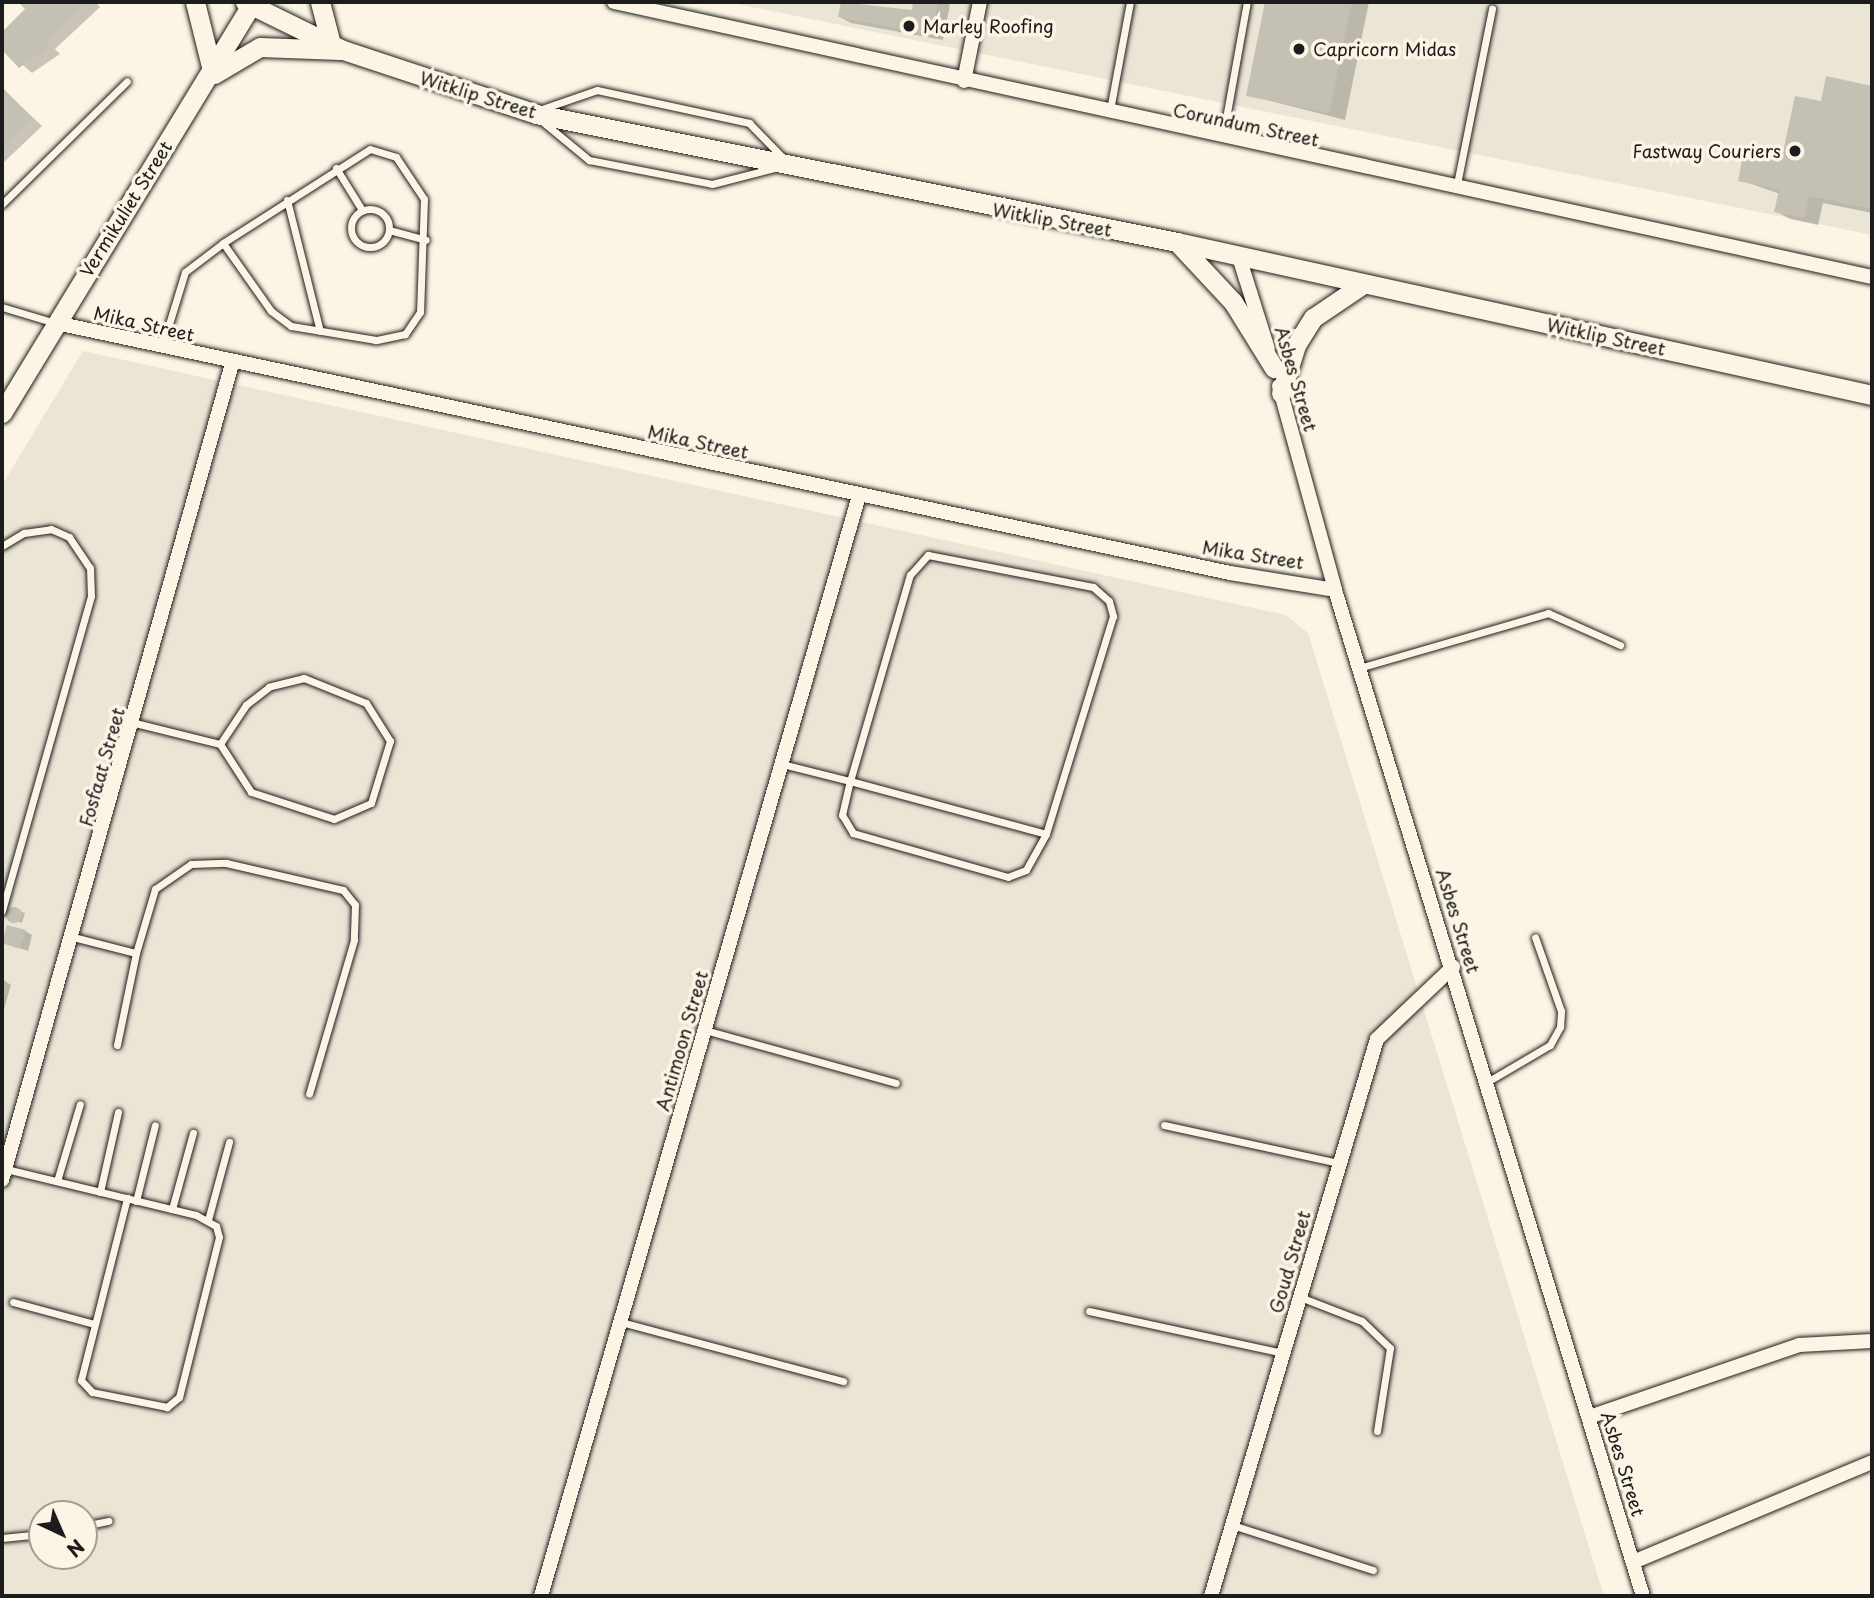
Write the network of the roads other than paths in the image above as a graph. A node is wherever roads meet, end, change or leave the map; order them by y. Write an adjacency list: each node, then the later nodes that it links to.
1 (195, 2): 10 (main road)
2 (320, 2): 9 (main road)
3 (614, 2): 12 (street, Corundum Street)
4 (980, 2): 12 (street)
5 (1130, 2): 14 (lane)
6 (1247, 2): 15 (lane)
7 (251, 3): 9 (main road, Witklip Street); 10 (main road, Vermikuliet Street)
8 (1492, 9): 18 (lane)
9 (337, 47): 10 (main road); 13 (main road, Witklip Street)
10 (210, 75): 30 (main road, Vermikuliet Street)
11 (127, 81): 20 (lane)
12 (964, 81): 14 (street, Corundum Street)
13 (534, 114): 16 (main road, Witklip Street); 16 (lane); 16 (lane)
14 (1109, 114): 15 (street, Corundum Street)
15 (1223, 139): 18 (street, Corundum Street)
16 (787, 165): 24 (main road, Witklip Street)
17 (336, 168): 19 (lane); 21 (lane); 23 (lane)
18 (1456, 190): 27 (street, Corundum Street)
19 (288, 200): 25 (lane); 31 (lane)
20 (2, 204)
21 (362, 210): 22 (lane); 22 (lane)
22 (389, 230): 23 (lane)
23 (426, 240): 31 (lane)
24 (1177, 242): 26 (main road, Witklip Street); 34 (main road)
25 (223, 243): 31 (lane); 32 (lane)
26 (1239, 257): 28 (main road, Witklip Street); 34 (street, Asbes Street)
27 (1872, 277)
28 (1363, 284): 35 (main road); 36 (main road, Witklip Street)
29 (2, 307): 30 (lane)
30 (55, 323): 32 (street, Mika Street); 37 (main road, Vermikuliet Street)
31 (320, 331)
32 (162, 348): 33 (street, Mika Street)
33 (232, 364): 38 (street, Mika Street); 43 (street, Fosfaat Street)
34 (1274, 368): 35 (street, Asbes Street)
35 (1281, 393): 40 (street, Asbes Street)
36 (1872, 395)
37 (2, 414)
38 (859, 495): 40 (street, Mika Street); 45 (street, Antimoon Street)
39 (2, 546): 48 (lane)
40 (1335, 590): 42 (street, Asbes Street)
41 (1620, 645): 42 (lane)
42 (1359, 668): 52 (street, Asbes Street)
43 (135, 723): 44 (lane); 49 (street, Fosfaat Street)
44 (220, 744): 44 (lane)
45 (782, 764): 46 (lane); 53 (street, Antimoon Street)
46 (850, 781): 47 (lane); 47 (lane); 47 (lane)
47 (1046, 834)
48 (2, 911)
49 (73, 937): 51 (lane); 65 (street, Fosfaat Street)
50 (1535, 937): 55 (lane)
51 (136, 953): 54 (lane); 57 (lane)
52 (1453, 967): 55 (street, Asbes Street); 64 (street, Goud Street)
53 (705, 1030): 56 (lane); 75 (street, Antimoon Street)
54 (117, 1045)
55 (1487, 1082): 80 (street, Asbes Street)
56 (895, 1083)
57 (309, 1094)
58 (80, 1104): 66 (lane)
59 (118, 1112): 67 (lane)
60 (155, 1125): 69 (lane)
61 (1164, 1125): 64 (lane)
62 (193, 1133): 70 (lane)
63 (229, 1142): 71 (lane)
64 (1339, 1163): 72 (street, Goud Street)
65 (3, 1174): 66 (lane)
66 (57, 1181): 67 (lane)
67 (100, 1192): 68 (lane)
68 (127, 1198): 69 (lane); 76 (lane)
69 (136, 1200): 70 (lane)
70 (172, 1209): 71 (lane)
71 (208, 1220): 76 (lane)
72 (1300, 1296): 78 (street, Goud Street); 81 (lane)
73 (13, 1302): 76 (lane)
74 (1089, 1311): 78 (lane)
75 (620, 1322): 79 (lane); 90 (street, Antimoon Street)
76 (94, 1324)
77 (1872, 1341): 80 (street)
78 (1283, 1353): 85 (street, Goud Street)
79 (843, 1381)
80 (1589, 1417): 88 (street, Asbes Street)
81 (1377, 1431)
82 (1872, 1462): 88 (street)
83 (108, 1521): 84 (lane)
84 (98, 1523)
85 (1232, 1525): 89 (lane); 91 (street, Goud Street)
86 (28, 1535): 87 (lane)
87 (2, 1538)
88 (1633, 1562): 92 (street, Asbes Street)
89 (1373, 1570)
90 (541, 1596)
91 (1211, 1596)
92 (1643, 1596)

